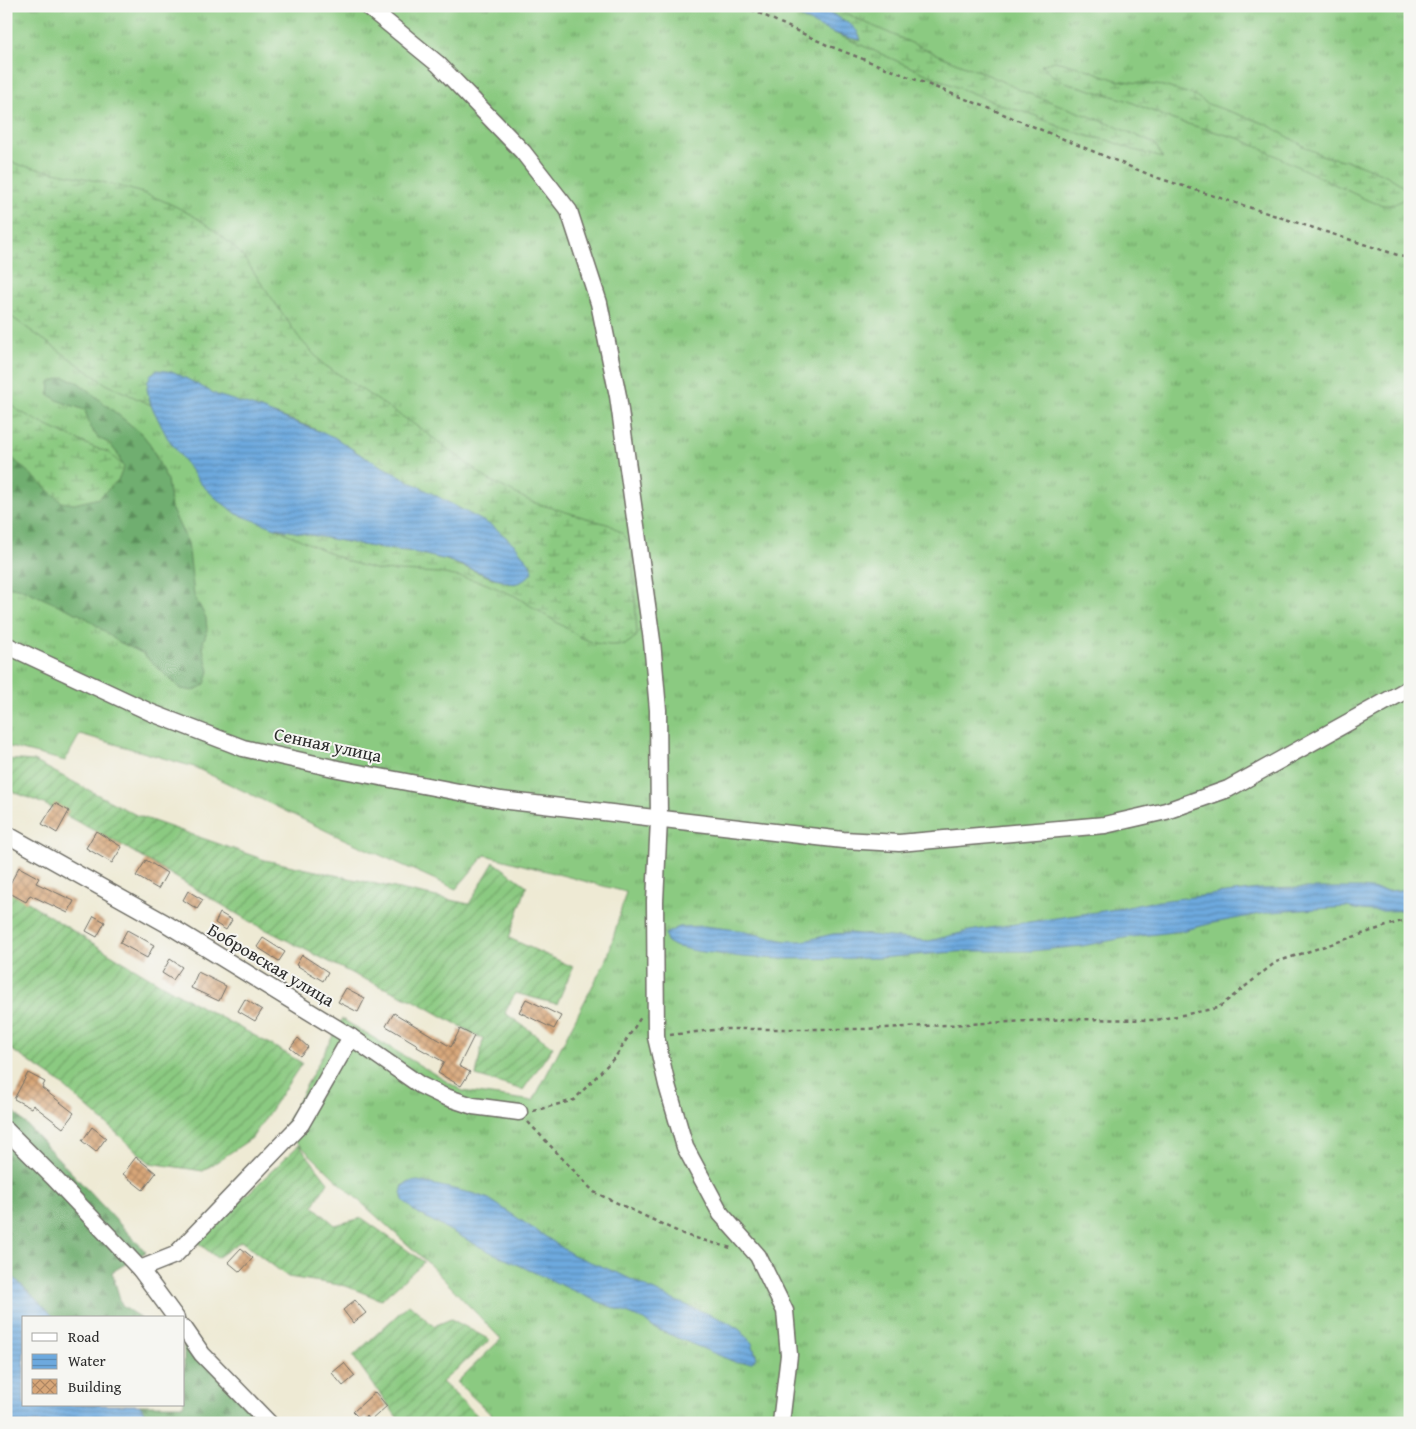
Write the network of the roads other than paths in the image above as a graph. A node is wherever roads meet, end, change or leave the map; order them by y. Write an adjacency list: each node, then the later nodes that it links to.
1 (367, 6): 4 (street)
2 (6, 645): 4 (street, Сенная улица)
3 (1410, 688): 4 (street, Сенная улица)
4 (659, 820): 13 (street)
5 (6, 834): 6 (street, Бобровская улица)
6 (351, 1038): 7 (street, Бобровская улица); 9 (street)
7 (519, 1112)
8 (6, 1130): 9 (street)
9 (140, 1269): 10 (street)
10 (175, 1316)
11 (185, 1329): 12 (street)
12 (269, 1423)
13 (781, 1423)

